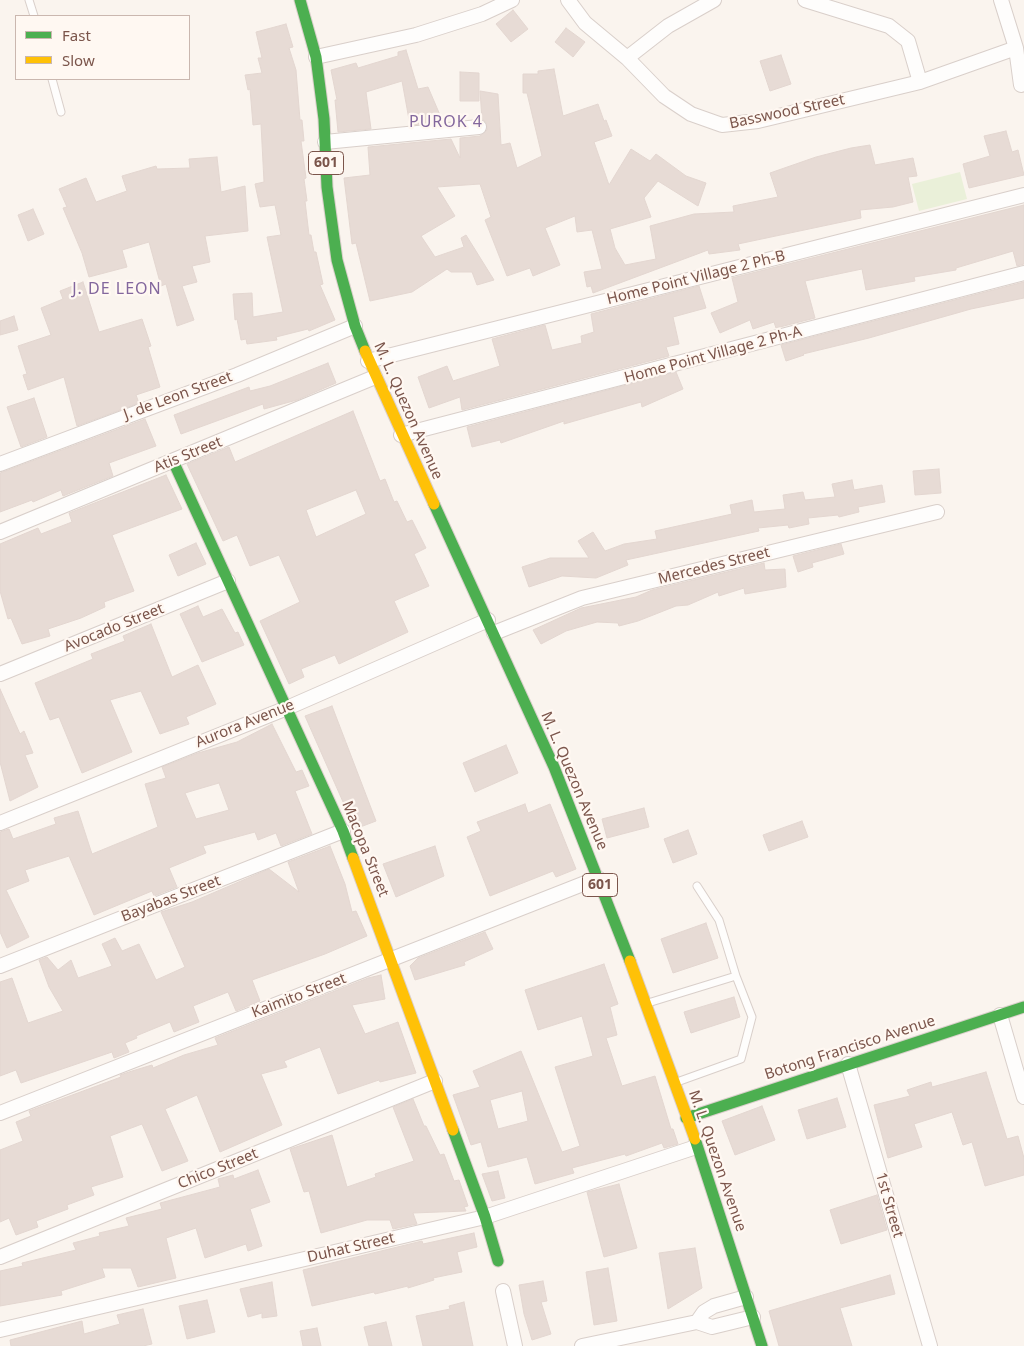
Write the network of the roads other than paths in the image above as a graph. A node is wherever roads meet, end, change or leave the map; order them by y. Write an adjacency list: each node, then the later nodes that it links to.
1 (29, 0): 8 (lane)
2 (300, 0): 10 (main road, 601)
3 (512, 0): 10 (street)
4 (568, 0): 11 (street, Basswood Street)
5 (714, 0): 11 (street)
6 (805, 0): 13 (street)
7 (1000, 0): 9 (street)
8 (34, 15)
9 (1016, 48): 13 (street, Basswood Street); 14 (street)
10 (316, 56): 17 (main road, 601)
11 (627, 58): 13 (street, Basswood Street)
12 (52, 80): 15 (lane)
13 (920, 82)
14 (1021, 85)
15 (61, 112)
16 (478, 127): 17 (street)
17 (325, 142): 20 (main road, 601)
18 (1024, 195): 21 (street, Home Point Village 2 Ph-B)
19 (1024, 273): 23 (street, Home Point Village 2 Ph-A)
20 (355, 326): 21 (main road, M. L. Quezon Avenue / 601); 25 (street, J. de Leon Street)
21 (368, 361): 22 (main road, M. L. Quezon Avenue / 601)
22 (375, 377): 23 (main road, M. L. Quezon Avenue / 601); 24 (street, Atis Street)
23 (401, 436): 29 (main road, M. L. Quezon Avenue / 601)
24 (174, 461): 27 (street, Atis Street); 28 (main road, Macopa Street)
25 (0, 464)
26 (937, 512): 29 (street, Mercedes Street)
27 (0, 532)
28 (228, 581): 30 (street, Avocado Street); 31 (main road, Macopa Street)
29 (491, 627): 31 (street, Aurora Avenue); 34 (main road, M. L. Quezon Avenue / 601)
30 (0, 674)
31 (287, 708): 32 (street, Aurora Avenue); 33 (main road, Macopa Street)
32 (0, 822)
33 (343, 832): 36 (main road, Macopa Street); 37 (street, Bayabas Street)
34 (598, 878): 36 (street, Kaimito Street); 39 (main road, M. L. Quezon Avenue / 601)
35 (697, 886): 38 (lane)
36 (392, 960): 43 (main road, Macopa Street); 46 (street, Kaimito Street)
37 (0, 966)
38 (736, 976): 39 (lane); 44 (lane)
39 (646, 1003): 44 (main road, M. L. Quezon Avenue / 601)
40 (1024, 1007): 41 (main road, Botong Francisco Avenue)
41 (1000, 1015): 42 (main road, Botong Francisco Avenue); 45 (street)
42 (848, 1064): 47 (main road, Botong Francisco Avenue); 60 (street, 1st Street)
43 (435, 1080): 49 (main road, Macopa Street); 50 (street, Chico Street)
44 (674, 1083): 47 (main road, M. L. Quezon Avenue / 601)
45 (1024, 1097)
46 (0, 1113)
47 (686, 1118): 48 (main road, M. L. Quezon Avenue / 601)
48 (696, 1147): 49 (street, Duhat Street); 53 (main road, M. L. Quezon Avenue / 601)
49 (485, 1217): 51 (main road, Macopa Street); 56 (street, Duhat Street)
50 (0, 1257)
51 (498, 1261)
52 (503, 1292): 57 (street)
53 (746, 1297): 54 (main road, M. L. Quezon Avenue / 601); 55 (street)
54 (753, 1317): 55 (street); 59 (main road, M. L. Quezon Avenue / 601)
55 (697, 1322): 58 (street)
56 (0, 1330)
57 (515, 1346)
58 (582, 1346)
59 (762, 1346)
60 (930, 1346)

